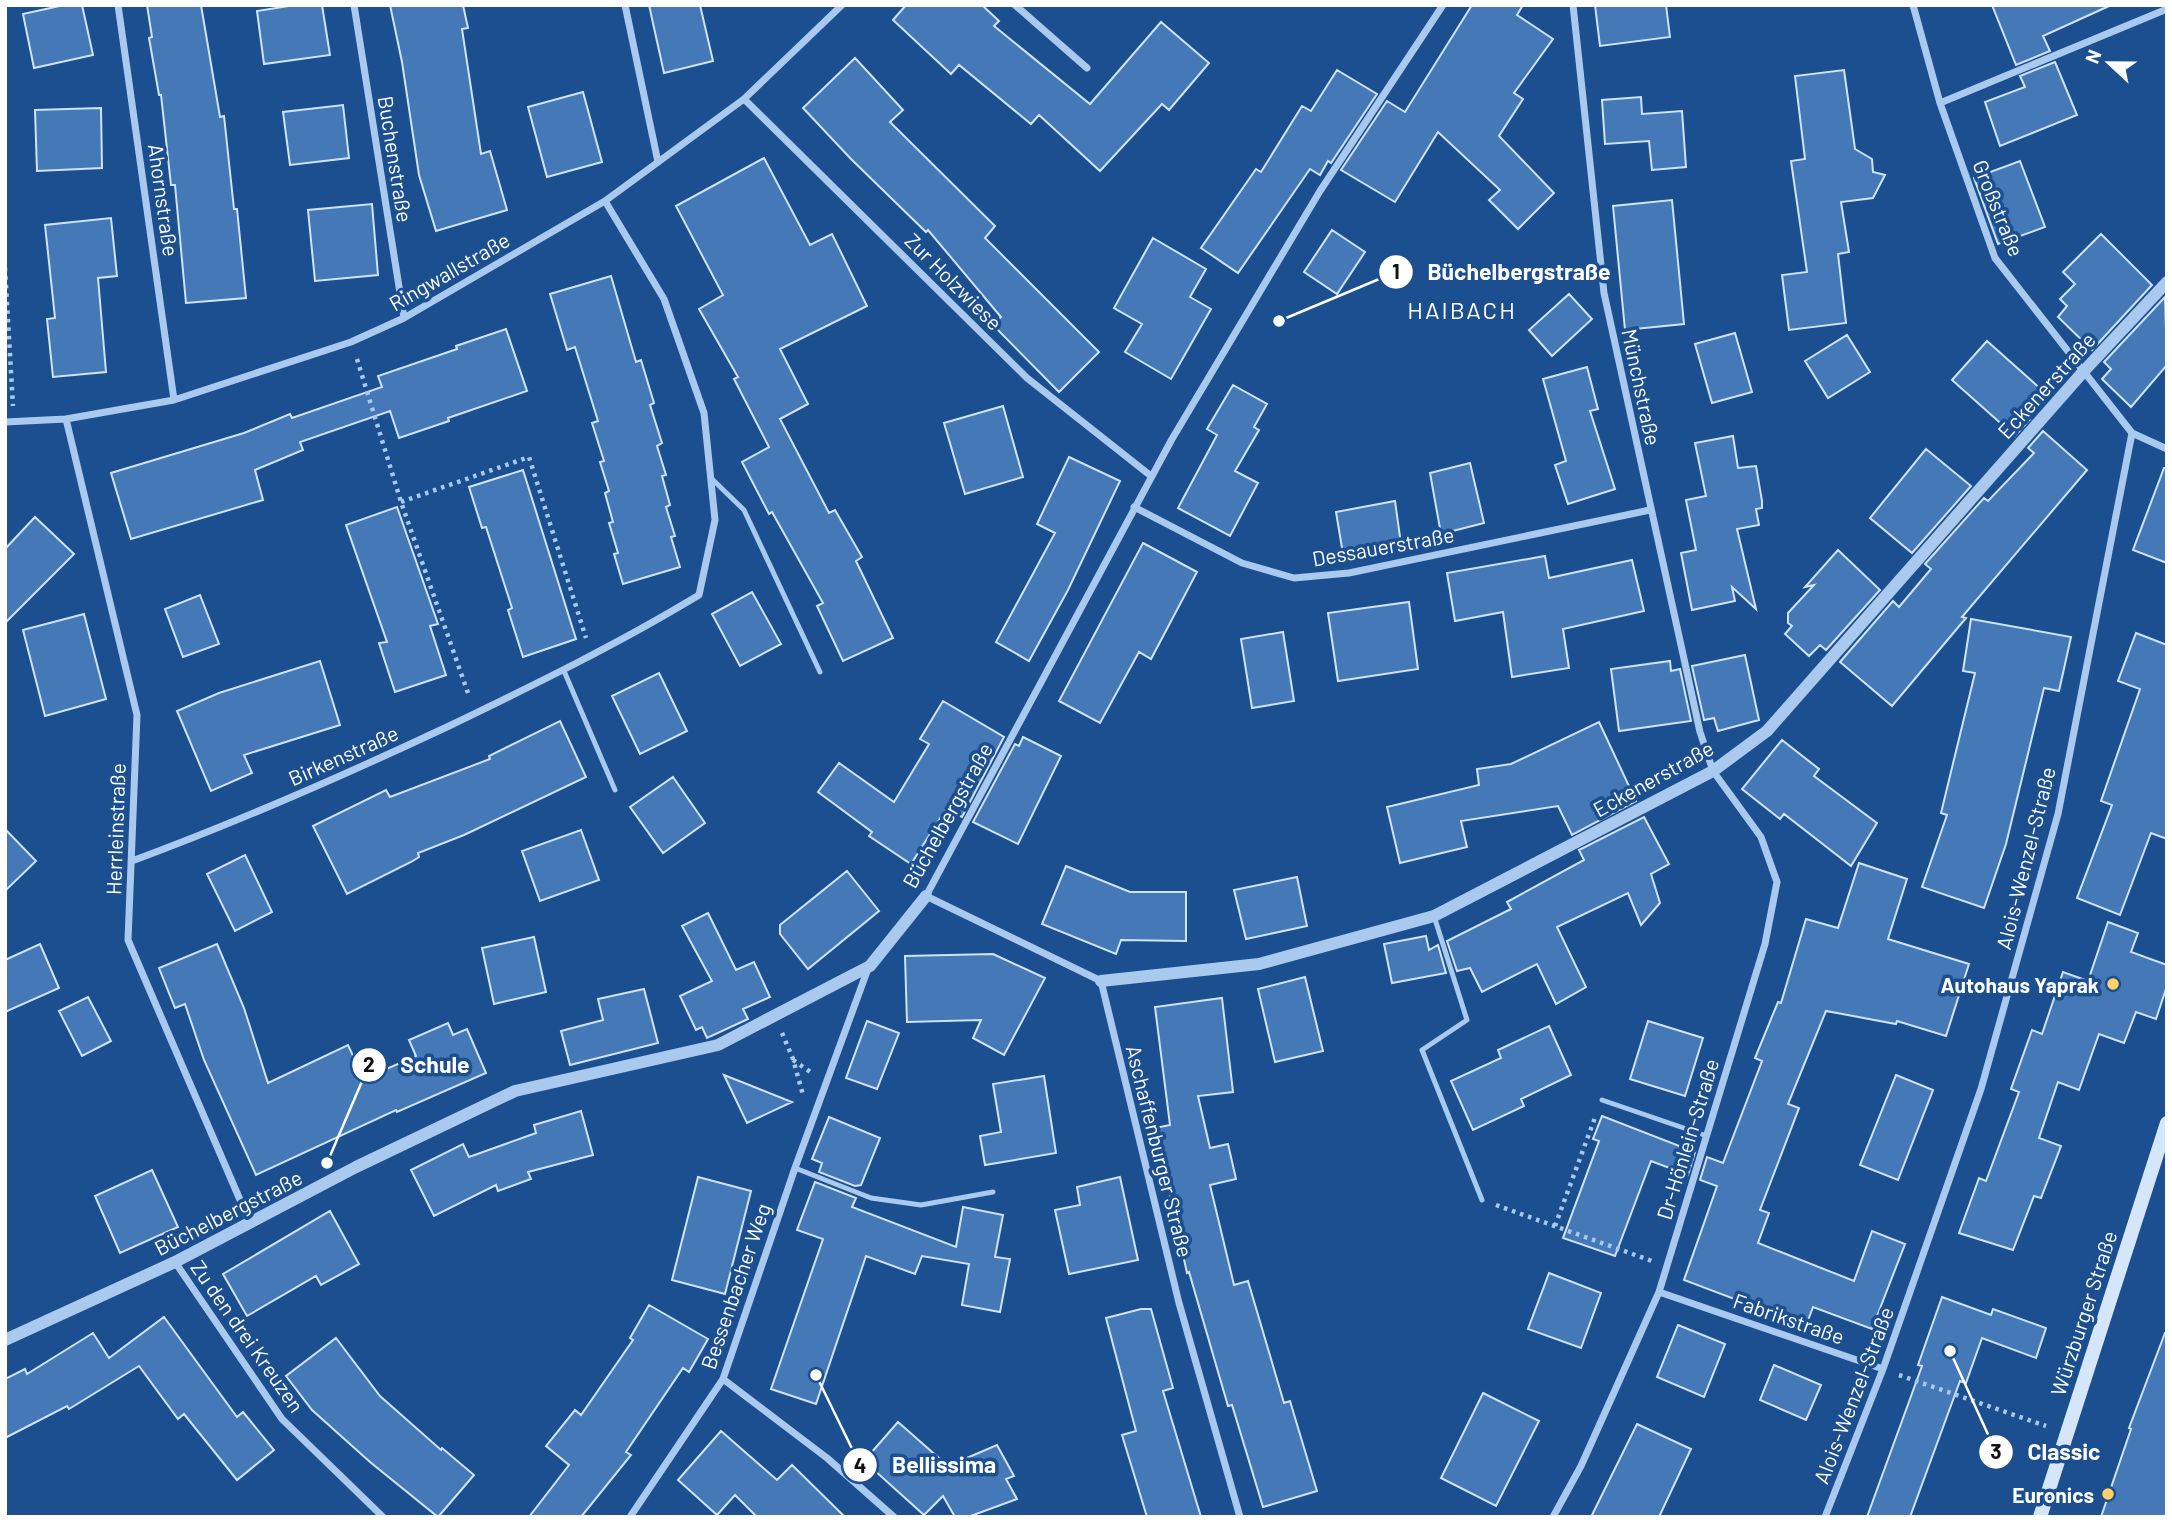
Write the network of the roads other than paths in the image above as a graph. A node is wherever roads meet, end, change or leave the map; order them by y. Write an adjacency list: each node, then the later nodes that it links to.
1 (118, 5): 18 (street, Ahornstraße)
2 (354, 5): 16 (street, Buchenstraße)
3 (625, 5): 13 (street)
4 (842, 5): 11 (street, Ringwallstraße)
5 (1015, 5): 10 (street)
6 (1443, 5): 23 (street, Büchelbergstraße)
7 (1573, 5): 26 (street, Münchstraße)
8 (1913, 5): 12 (street, Großstraße)
9 (2167, 9): 12 (street)
10 (1087, 68)
11 (744, 99): 13 (street, Ringwallstraße); 23 (street, Zur Holzwiese)
12 (1940, 103): 17 (street, Großstraße)
13 (658, 162): 14 (street, Ringwallstraße)
14 (605, 201): 16 (street, Ringwallstraße); 24 (street, Birkenstraße)
15 (2167, 282): 17 (street, Eckenerstraße)
16 (404, 318): 18 (street, Ringwallstraße)
17 (2082, 372): 21 (street, Großstraße); 29 (street, Eckenerstraße)
18 (174, 400): 19 (street, Ringwallstraße)
19 (66, 419): 20 (street, Ringwallstraße); 31 (street, Herrleinstraße)
20 (9, 421)
21 (2132, 433): 22 (street, Großstraße); 46 (street, Alois-Wenzel-Straße)
22 (2167, 449)
23 (1151, 476): 25 (street, Büchelbergstraße)
24 (711, 478): 27 (street, Birkenstraße); 28 (lane)
25 (1134, 507): 26 (street, Dessauerstraße); 32 (street, Büchelbergstraße)
26 (1650, 510): 29 (street, Münchstraße)
27 (564, 671): 30 (lane); 31 (street, Birkenstraße)
28 (820, 672)
29 (1713, 771): 33 (street, Eckenerstraße); 38 (street, Dr-Hönlein-Straße)
30 (615, 790)
31 (132, 861): 42 (street, Herrleinstraße)
32 (926, 896): 34 (street, Büchelbergstraße); 35 (street)
33 (1434, 916): 35 (street, Eckenerstraße); 41 (lane)
34 (870, 965): 39 (street, Bessenbacher Weg); 42 (street, Büchelbergstraße)
35 (1101, 981): 51 (street, Aschaffenburger Straße)
36 (1602, 1100): 38 (lane)
37 (2167, 1123): 54 (main road, Würzburger Straße)
38 (1707, 1136): 44 (street, Dr-Hönlein-Straße)
39 (795, 1168): 40 (lane); 47 (street, Bessenbacher Weg)
40 (993, 1192)
41 (1482, 1200)
42 (250, 1223): 43 (street, Büchelbergstraße)
43 (175, 1262): 45 (street, Büchelbergstraße); 48 (street, Zu den drei Kreuzen)
44 (1659, 1292): 46 (street, Fabrikstraße); 52 (street, Dr-Hönlein-Straße)
45 (5, 1340)
46 (1883, 1369): 53 (street, Alois-Wenzel-Straße)
47 (723, 1379): 49 (street, Bessenbacher Weg); 50 (street)
48 (383, 1517)
49 (630, 1517)
50 (894, 1517)
51 (1240, 1517)
52 (1553, 1517)
53 (1825, 1517)
54 (2040, 1517)

